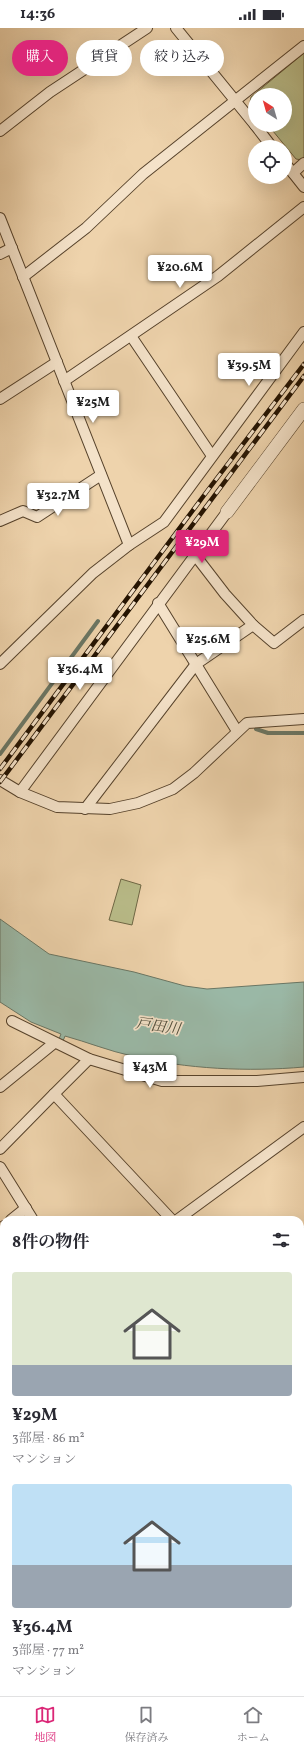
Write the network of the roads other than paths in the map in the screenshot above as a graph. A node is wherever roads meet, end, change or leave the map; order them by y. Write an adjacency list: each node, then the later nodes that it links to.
1 (147, 28): 6 (street)
2 (176, 28): 4 (street)
3 (304, 46): 4 (street)
4 (236, 101): 5 (street); 16 (street)
5 (248, 116)
6 (0, 131)
7 (260, 132): 8 (street)
8 (267, 140)
9 (304, 163): 10 (street)
10 (293, 173): 11 (street)
11 (304, 187)
12 (304, 208): 18 (street)
13 (0, 218): 14 (street)
14 (12, 248): 15 (street); 16 (street)
15 (0, 254)
16 (23, 277): 19 (street)
17 (304, 332): 23 (street)
18 (131, 336): 20 (street); 23 (street)
19 (57, 362): 20 (street); 21 (street)
20 (64, 381): 24 (street)
21 (0, 399)
22 (304, 411): 25 (street)
23 (212, 456): 27 (street)
24 (101, 475): 26 (street); 27 (street)
25 (227, 512): 28 (street)
26 (0, 522)
27 (129, 545): 32 (street)
28 (195, 554): 29 (street); 31 (street)
29 (158, 603): 33 (street); 37 (street)
30 (304, 620): 31 (street)
31 (253, 625): 33 (street)
32 (0, 664)
33 (196, 664): 35 (street); 38 (street)
34 (304, 719): 35 (street)
35 (238, 731): 38 (street)
36 (0, 780): 37 (street)
37 (20, 792): 38 (street)
38 (85, 809)
39 (12, 1022): 40 (street)
40 (54, 1043): 41 (street); 43 (street)
41 (89, 1060): 42 (street); 44 (street)
42 (304, 1078)
43 (0, 1087)
44 (54, 1094): 46 (street); 51 (street)
45 (304, 1127): 52 (street)
46 (0, 1149)
47 (0, 1167): 48 (street)
48 (26, 1208): 49 (street); 50 (street)
49 (16, 1216)
50 (31, 1216)
51 (168, 1216)
52 (182, 1216)

